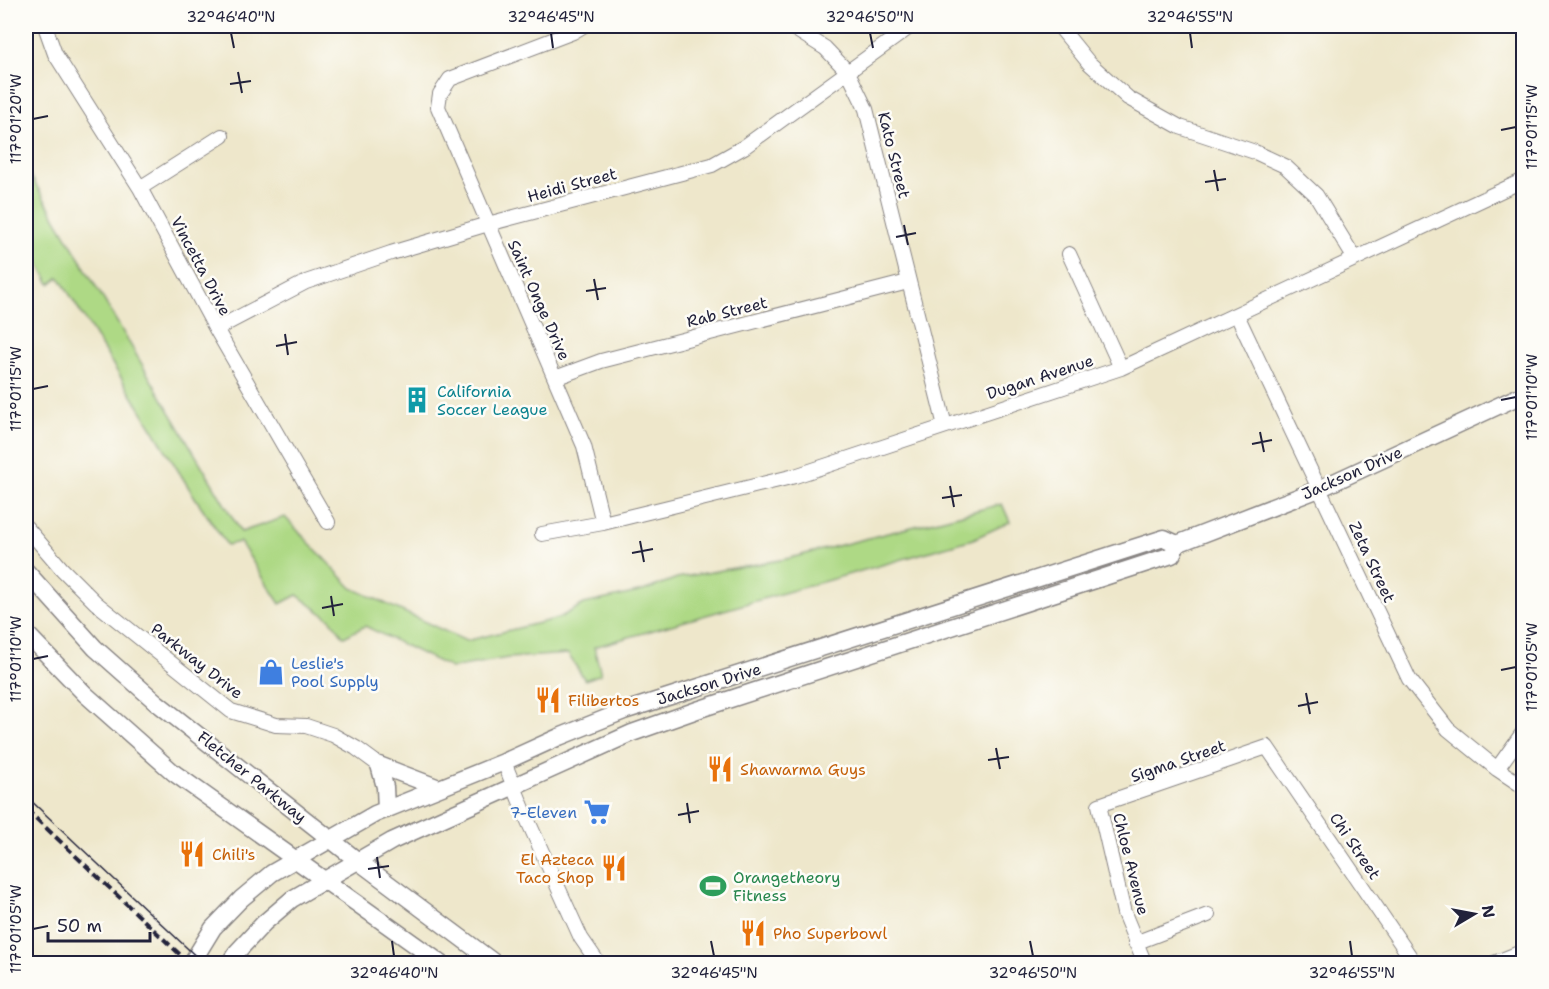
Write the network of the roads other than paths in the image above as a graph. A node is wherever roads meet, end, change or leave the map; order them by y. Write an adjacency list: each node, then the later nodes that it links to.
1 (45, 26): 9 (street, Vincetta Drive)
2 (583, 26): 10 (street, Saint Onge Drive)
3 (790, 26): 6 (street, Kato Street)
4 (911, 26): 6 (street, Heidi Street)
5 (1059, 26): 12 (street)
6 (848, 72): 10 (street, Heidi Street); 13 (street, Kato Street)
7 (222, 136): 9 (street)
8 (1524, 180): 12 (street, Dugan Avenue)
9 (140, 188): 15 (street, Vincetta Drive)
10 (488, 224): 15 (street, Heidi Street); 17 (street, Saint Onge Drive)
11 (1069, 254): 16 (street)
12 (1355, 259): 14 (street, Dugan Avenue)
13 (908, 282): 17 (street, Rab Street); 19 (street, Kato Street)
14 (1237, 315): 16 (street, Dugan Avenue); 20 (street, Zeta Street)
15 (216, 329): 21 (street, Vincetta Drive)
16 (1121, 368): 19 (street, Dugan Avenue)
17 (555, 378): 22 (street, Saint Onge Drive)
18 (1524, 394): 20 (main road, Jackson Drive)
19 (945, 426): 22 (street, Dugan Avenue)
20 (1319, 489): 25 (main road, Jackson Drive); 32 (street, Zeta Street)
21 (328, 522)
22 (603, 523): 24 (street, Dugan Avenue)
23 (26, 527): 31 (street, Parkway Drive)
24 (542, 534)
25 (1177, 544): 30 (main road, Jackson Drive); 33 (main road, Jackson Drive)
26 (26, 571): 38 (main road, Fletcher Parkway)
27 (26, 633): 39 (main road)
28 (1524, 731): 32 (street)
29 (1267, 747): 36 (street, Sigma Street); 51 (street, Chi Street)
30 (504, 762): 33 (street); 35 (main road, Jackson Drive)
31 (380, 765): 35 (main road); 37 (main road)
32 (1497, 769): 34 (street, Zeta Street)
33 (514, 787): 40 (main road, Jackson Drive); 49 (street)
34 (1524, 787)
35 (440, 788): 37 (main road, Jackson Drive)
36 (1100, 805): 43 (street, Chloe Avenue)
37 (386, 810): 38 (main road, Jackson Drive)
38 (330, 840): 39 (main road, Jackson Drive); 40 (main road, Fletcher Parkway)
39 (297, 859): 41 (main road); 45 (main road, Jackson Drive)
40 (358, 861): 41 (main road, Jackson Drive); 48 (main road, Fletcher Parkway)
41 (325, 880): 46 (main road, Jackson Drive); 47 (main road)
42 (1208, 915): 43 (street)
43 (1135, 943): 50 (street, Chloe Avenue)
44 (1524, 951): 52 (street)
45 (191, 963)
46 (229, 963)
47 (442, 963)
48 (496, 963)
49 (599, 963)
50 (1145, 963)
51 (1415, 963)
52 (1492, 963)

